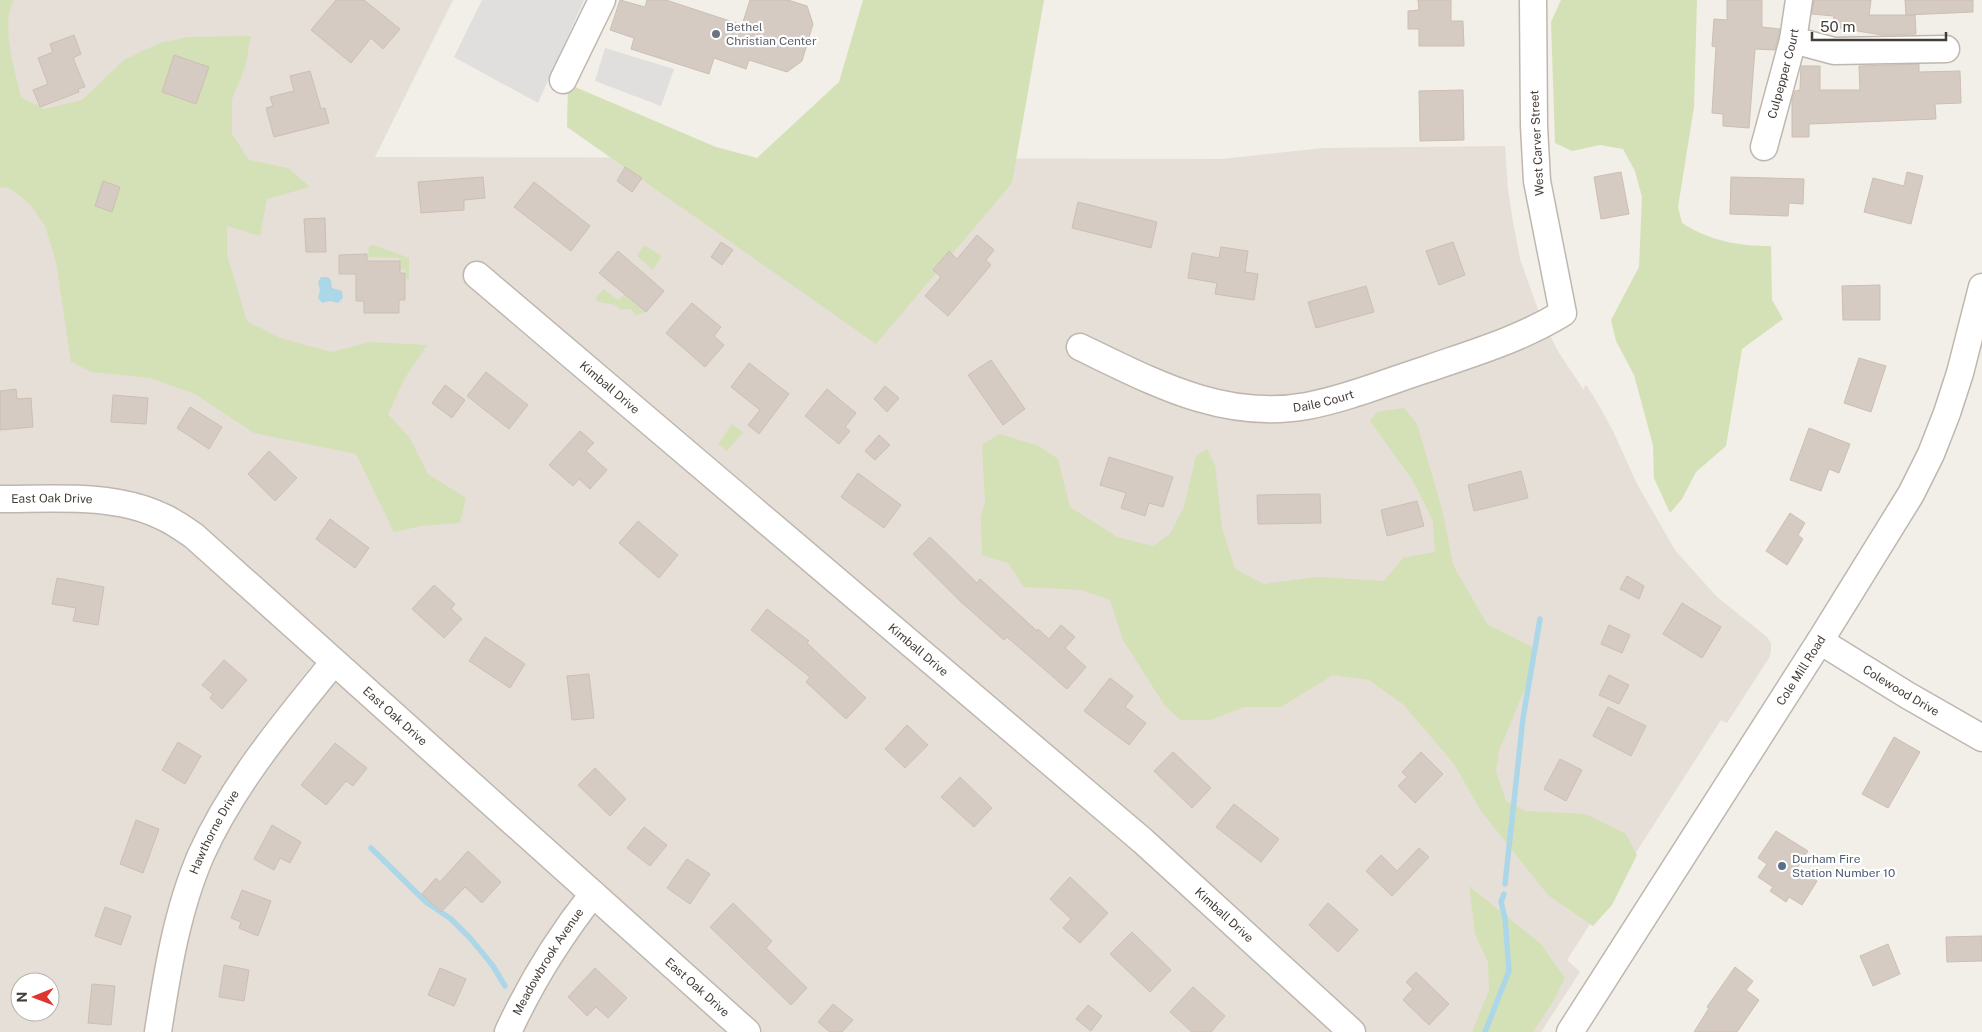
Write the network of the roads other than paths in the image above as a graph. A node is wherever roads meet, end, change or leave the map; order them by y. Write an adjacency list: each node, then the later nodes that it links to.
1 (602, 0): 6 (street)
2 (1533, 0): 10 (street, West Carver Street)
3 (1799, 0): 4 (street, Culpepper Court)
4 (1793, 40): 5 (street); 7 (street, Culpepper Court)
5 (1946, 49)
6 (562, 80)
7 (1764, 147)
8 (477, 275): 20 (street, Kimball Drive)
9 (1982, 287): 13 (street, Cole Mill Road)
10 (1563, 313): 11 (street, Daile Court)
11 (1080, 347)
12 (0, 499): 14 (street, East Oak Drive)
13 (1820, 641): 15 (street, Colewood Drive); 21 (street, Cole Mill Road)
14 (334, 662): 16 (street, East Oak Drive); 17 (street, Hawthorne Drive)
15 (1982, 738)
16 (593, 894): 18 (street, Meadowbrook Avenue); 19 (street, East Oak Drive)
17 (158, 1032)
18 (508, 1032)
19 (747, 1032)
20 (1352, 1032)
21 (1570, 1032)

